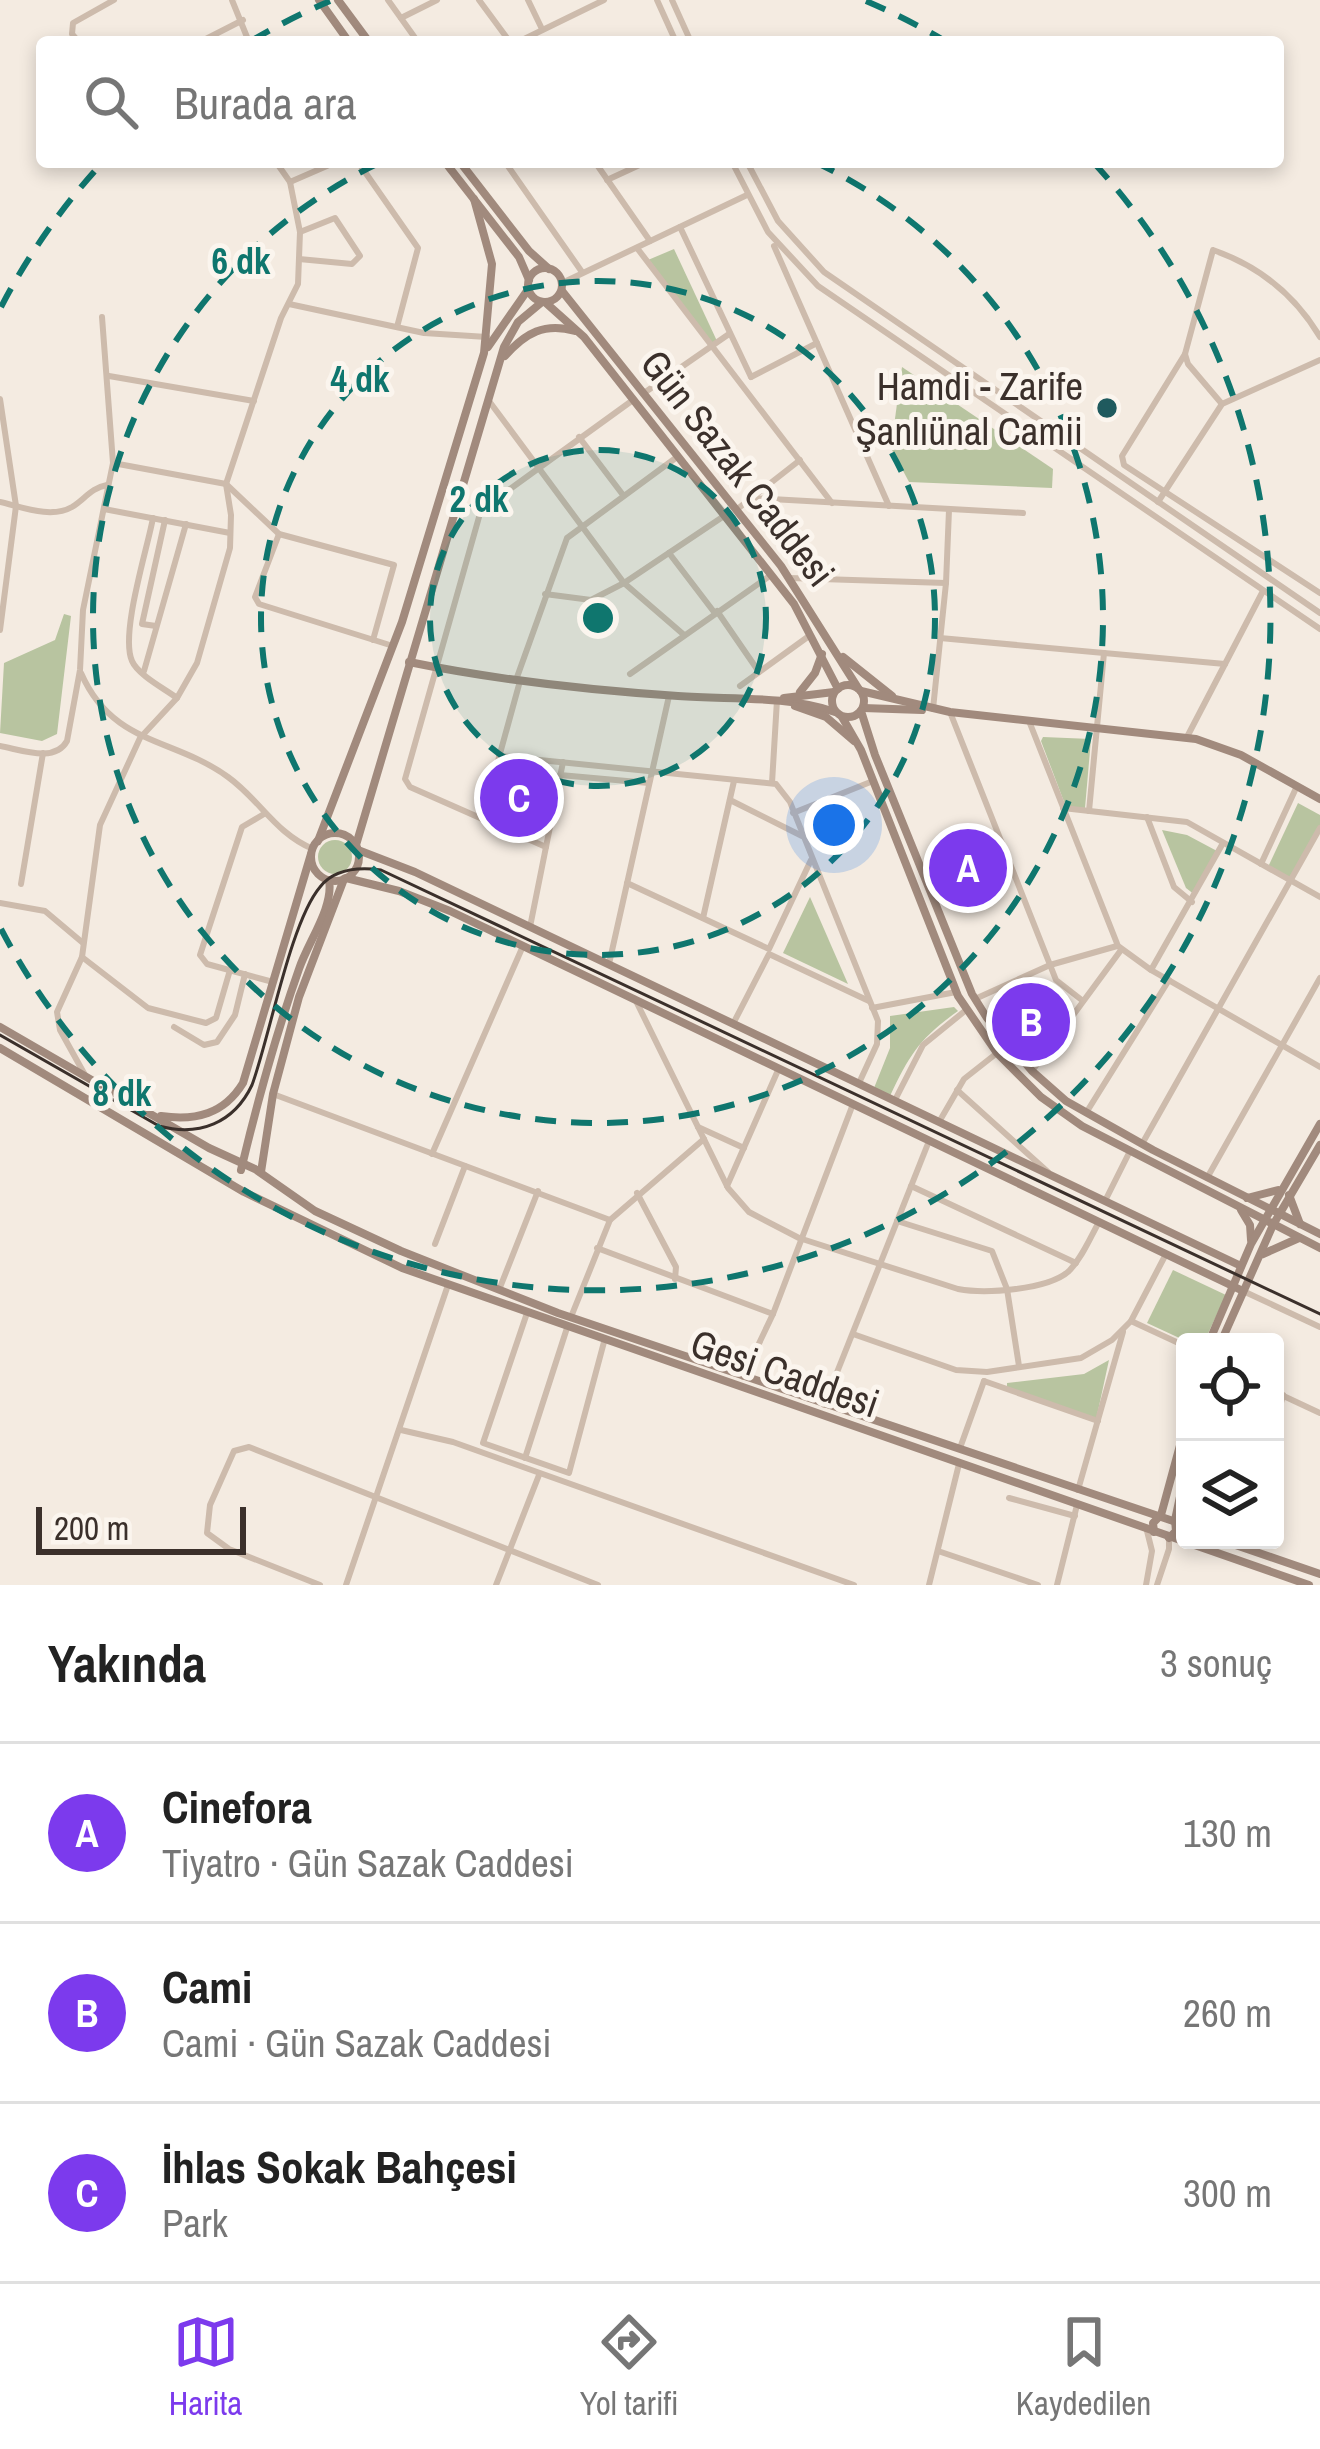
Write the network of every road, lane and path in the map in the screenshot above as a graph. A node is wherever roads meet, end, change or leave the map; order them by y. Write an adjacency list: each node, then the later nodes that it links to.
1 (114, 0): 15 (street)
2 (232, 0): 13 (street)
3 (320, 0): 18 (street)
4 (338, 0): 19 (street)
5 (388, 0): 12 (street)
6 (437, 0): 12 (street)
7 (479, 0): 21 (street)
8 (527, 0): 14 (street)
9 (604, 0): 14 (street)
10 (657, 0): 23 (street)
11 (672, 0): 24 (street)
12 (401, 18): 20 (street)
13 (243, 20): 16 (street); 17 (street)
14 (542, 30): 22 (street)
15 (74, 36)
16 (212, 36)
17 (247, 36)
18 (345, 36)
19 (365, 36)
20 (414, 36)
21 (509, 36)
22 (528, 36)
23 (673, 36)
24 (689, 36)
25 (280, 168): 36 (street)
26 (322, 168): 36 (street)
27 (362, 168): 52 (street)
28 (450, 168): 38 (street)
29 (465, 168): 45 (street)
30 (509, 168): 46 (street)
31 (599, 168): 35 (street)
32 (633, 168): 35 (street)
33 (735, 168): 37 (street)
34 (750, 168): 83 (street)
35 (608, 180): 42 (street)
36 (290, 182): 40 (street)
37 (747, 195): 39 (street); 41 (street)
38 (474, 199): 47 (street); 55 (street)
39 (680, 227): 42 (street); 54 (street)
40 (300, 232): 44 (street); 44 (street)
41 (768, 232): 57 (street); 103 (street)
42 (650, 242): 43 (street)
43 (637, 248): 46 (street); 58 (street)
44 (298, 259): 50 (street)
45 (549, 268): 47 (street); 48 (street)
46 (583, 273): 48 (street)
47 (529, 284): 49 (street); 59 (street)
48 (562, 287): 49 (street); 66 (street, Gün Sazak Caddesi)
49 (544, 302): 53 (street, Gün Sazak Caddesi); 62 (street)
50 (289, 304): 52 (street); 68 (street)
51 (102, 317): 63 (street)
52 (397, 327): 55 (street)
53 (580, 333): 62 (street); 69 (street, Gün Sazak Caddesi)
54 (730, 333): 58 (street); 64 (street)
55 (487, 337): 59 (street)
56 (1320, 337): 60 (street)
57 (817, 343): 64 (street); 86 (street)
58 (712, 346): 65 (street); 66 (street)
59 (484, 353): 116 (street)
60 (1185, 354): 71 (street); 79 (street)
61 (1320, 360): 71 (street)
62 (501, 362): 70 (street)
63 (109, 376): 68 (street); 75 (street)
64 (751, 377): 65 (street)
65 (740, 383): 74 (street)
66 (644, 393): 89 (street, Gün Sazak Caddesi)
67 (0, 399): 85 (street)
68 (254, 400): 77 (street)
69 (633, 400): 72 (street); 73 (street, Gün Sazak Caddesi)
70 (489, 401): 76 (street); 119 (street)
71 (1222, 404): 79 (street)
72 (579, 437): 76 (street); 80 (street)
73 (677, 457): 80 (street); 91 (street, Gün Sazak Caddesi)
74 (800, 460): 81 (street); 84 (street)
75 (113, 463): 77 (street); 78 (street)
76 (537, 466): 95 (street); 121 (street)
77 (226, 484): 96 (street); 97 (street)
78 (108, 486): 85 (street); 87 (street)
79 (1166, 490): 83 (street); 105 (street)
80 (622, 495): 95 (street)
81 (751, 498): 84 (street); 89 (street)
82 (0, 502): 85 (street)
83 (1158, 502): 107 (street)
84 (832, 503): 86 (street)
85 (16, 506): 110 (street)
86 (889, 506): 88 (street)
87 (104, 509): 92 (street); 122 (street)
88 (949, 509): 90 (street); 102 (street)
89 (736, 510): 100 (street, Gün Sazak Caddesi)
90 (1023, 513)
91 (724, 516): 98 (street); 99 (street, Gün Sazak Caddesi)
92 (154, 518): 93 (street); 123 (street)
93 (165, 520): 94 (street); 108 (street)
94 (186, 524): 96 (street); 108 (street)
95 (581, 525): 101 (street); 104 (street)
96 (231, 533): 132 (street)
97 (279, 534): 114 (street); 114 (street)
98 (669, 553): 101 (street); 106 (street)
99 (771, 574): 106 (street); 112 (street, Gün Sazak Caddesi)
100 (790, 578): 102 (street); 115 (street, Gün Sazak Caddesi)
101 (624, 583): 104 (street); 111 (street)
102 (946, 583): 113 (street)
103 (1263, 591): 109 (street); 120 (street)
104 (545, 593): 126 (street)
105 (1320, 593)
106 (716, 612): 111 (street); 124 (street)
107 (1320, 613)
108 (157, 626): 123 (street)
109 (1320, 629)
110 (0, 630)
111 (683, 634): 125 (street)
112 (812, 634): 117 (street, Gün Sazak Caddesi); 124 (street)
113 (940, 638): 118 (street); 136 (street)
114 (373, 640): 116 (street)
115 (832, 644): 129 (street, Gün Sazak Caddesi); 134 (street)
116 (393, 646): 166 (street)
117 (822, 653): 128 (street, Gün Sazak Caddesi); 130 (street)
118 (1104, 653): 120 (street); 140 (street)
119 (408, 662): 121 (street); 167 (street)
120 (1225, 664): 142 (street)
121 (436, 668): 126 (street); 162 (street)
122 (80, 670): 141 (street); 145 (street)
123 (143, 672): 132 (street)
124 (759, 672): 127 (street)
125 (629, 674)
126 (518, 681): 131 (street); 146 (street)
127 (740, 686)
128 (836, 690): 129 (street); 130 (street); 138 (street)
129 (859, 690): 134 (street); 135 (street)
130 (797, 694): 133 (street)
131 (669, 696): 133 (street); 148 (street)
132 (177, 698): 141 (street)
133 (777, 700): 138 (street); 144 (street); 153 (street)
134 (915, 705): 136 (street)
135 (862, 710): 136 (street); 138 (street); 196 (street)
136 (933, 710): 137 (street)
137 (950, 712): 139 (street); 187 (street)
138 (838, 714): 144 (street)
139 (1030, 721): 140 (street); 157 (street)
140 (1097, 727): 142 (street); 158 (street)
141 (140, 738): 160 (street); 181 (street)
142 (1187, 738): 154 (street)
143 (0, 746): 145 (street)
144 (861, 750): 151 (street)
145 (43, 753): 175 (street)
146 (500, 756): 147 (street); 162 (street)
147 (563, 762): 148 (street); 149 (street)
148 (652, 771): 150 (street); 152 (street)
149 (560, 776): 152 (street); 168 (street)
150 (734, 780): 153 (street); 156 (street)
151 (873, 781): 159 (street); 194 (street)
152 (649, 784): 174 (street)
153 (772, 784): 159 (street)
154 (1297, 786): 155 (street); 170 (street)
155 (1320, 799)
156 (730, 800): 164 (street); 179 (street)
157 (1063, 808): 158 (street); 183 (street)
158 (1089, 811): 161 (street)
159 (794, 813): 164 (street)
160 (264, 814): 166 (street); 188 (street)
161 (1147, 818): 165 (street); 177 (street)
162 (482, 819): 168 (street)
163 (1320, 828): 173 (street)
164 (802, 836): 169 (street)
165 (1223, 843): 170 (street); 177 (street)
166 (314, 848): 167 (street); 172 (street); 193 (street)
167 (357, 848): 171 (street); 180 (street)
168 (546, 848): 180 (street)
169 (811, 860): 184 (street); 198 (street)
170 (1261, 864): 173 (street)
171 (345, 878): 172 (street); 182 (street); 213 (street)
172 (329, 880): 229 (street)
173 (1290, 881): 176 (street); 199 (street)
174 (627, 883): 179 (street); 186 (street)
175 (20, 884)
176 (1320, 897)
177 (1192, 902): 189 (street)
178 (0, 903): 181 (street)
179 (703, 918): 184 (street)
180 (530, 927): 186 (street)
181 (82, 943): 185 (street)
182 (524, 946): 195 (street); 227 (street)
183 (1120, 948): 187 (street); 189 (street); 197 (street)
184 (769, 951): 198 (street); 201 (street)
185 (82, 957): 188 (street); 210 (street)
186 (610, 964): 201 (street)
187 (1050, 965): 196 (street); 197 (street)
188 (230, 970): 190 (street)
189 (1151, 970): 192 (street)
190 (245, 974): 193 (street); 203 (street)
191 (1320, 978): 204 (street)
192 (1168, 980): 199 (street); 216 (street)
193 (273, 982): 217 (street)
194 (956, 992): 198 (street); 200 (street)
195 (635, 999): 208 (street); 220 (street)
196 (975, 999): 209 (street)
197 (1083, 1001): 209 (street)
198 (870, 1005): 211 (street)
199 (1218, 1008): 204 (street); 223 (street)
200 (966, 1010): 206 (street); 214 (street)
201 (733, 1024): 211 (street)
202 (0, 1027): 210 (street)
203 (174, 1027)
204 (1282, 1045): 207 (street); 232 (street)
205 (0, 1048): 235 (street, Gesi Caddesi)
206 (997, 1053): 212 (street); 226 (street)
207 (1320, 1066)
208 (779, 1068): 215 (street); 225 (street)
209 (1031, 1071): 216 (street)
210 (86, 1078): 217 (street)
211 (858, 1085): 214 (street)
212 (957, 1090): 218 (street); 231 (street)
213 (273, 1094): 227 (street); 230 (street)
214 (893, 1103): 218 (street)
215 (853, 1105): 222 (street); 249 (street)
216 (1086, 1113): 223 (street)
217 (153, 1114): 229 (street)
218 (938, 1123): 231 (street)
219 (1320, 1124): 237 (street)
220 (698, 1127): 221 (street); 225 (street)
221 (704, 1139): 233 (street); 238 (street)
222 (929, 1141): 234 (street); 245 (street)
223 (1142, 1144): 232 (street)
224 (1320, 1145): 237 (street)
225 (744, 1148): 233 (street)
226 (1130, 1151): 240 (street); 241 (street)
227 (432, 1154): 228 (street)
228 (465, 1166): 236 (street); 251 (street)
229 (244, 1167): 230 (street, Gesi Caddesi); 235 (street)
230 (260, 1173): 235 (street); 264 (street, Gesi Caddesi)
231 (1053, 1177): 240 (street)
232 (1207, 1178): 239 (street)
233 (727, 1186): 249 (street)
234 (911, 1186): 244 (street); 258 (street)
235 (246, 1191): 261 (street, Gesi Caddesi)
236 (538, 1191): 243 (street); 264 (street)
237 (1284, 1192): 239 (street); 242 (street); 247 (street)
238 (638, 1193): 243 (street); 260 (street)
239 (1246, 1198): 242 (street)
240 (1106, 1201): 259 (street)
241 (1240, 1208): 246 (street); 252 (street)
242 (1274, 1212): 246 (street); 247 (street)
243 (610, 1220): 253 (street)
244 (897, 1221): 257 (street); 263 (street)
245 (1099, 1222): 255 (street); 258 (street)
246 (1268, 1223): 250 (street); 252 (street); 256 (street)
247 (1301, 1225): 248 (street)
248 (1320, 1234)
249 (799, 1238): 257 (street); 267 (street)
250 (1299, 1238): 254 (street); 256 (street)
251 (435, 1244)
252 (1251, 1244): 259 (street)
253 (597, 1248): 260 (street); 268 (street)
254 (1320, 1248)
255 (1166, 1254): 262 (street); 269 (street)
256 (1258, 1258): 265 (street)
257 (881, 1263): 263 (street); 275 (street)
258 (1076, 1263): 263 (street)
259 (1241, 1266): 262 (street)
260 (675, 1279): 267 (street)
261 (448, 1285): 266 (street, Gesi Caddesi); 285 (street)
262 (1232, 1286): 265 (street); 273 (street)
263 (1007, 1289): 278 (street)
264 (499, 1290): 268 (street, Gesi Caddesi)
265 (1243, 1291): 270 (street); 274 (street)
266 (527, 1313): 271 (street, Gesi Caddesi); 288 (street)
267 (772, 1314): 280 (street)
268 (571, 1317): 280 (street, Gesi Caddesi)
269 (1131, 1321): 272 (street); 277 (street)
270 (1320, 1327)
271 (567, 1328): 276 (street, Gesi Caddesi); 288 (street)
272 (1124, 1329): 278 (street); 284 (street)
273 (1213, 1333)
274 (1225, 1333)
275 (853, 1334): 279 (street); 282 (street)
276 (604, 1342): 288 (street); 289 (street, Gesi Caddesi)
277 (1176, 1342)
278 (1020, 1367): 279 (street)
279 (985, 1376): 284 (street); 287 (street)
280 (743, 1377): 282 (street, Gesi Caddesi)
281 (1284, 1395): 283 (street)
282 (824, 1405): 287 (street, Gesi Caddesi)
283 (1320, 1413)
284 (1098, 1421): 291 (street)
285 (401, 1430): 290 (street); 293 (street)
286 (1181, 1441): 297 (street)
287 (959, 1450): 291 (street, Gesi Caddesi)
288 (526, 1458)
289 (959, 1464): 294 (street, Gesi Caddesi); 302 (street)
290 (539, 1474): 303 (street); 306 (street)
291 (1078, 1490): 297 (street, Gesi Caddesi)
292 (1009, 1498): 296 (street)
293 (376, 1501): 303 (street); 308 (street); 309 (street)
294 (1077, 1505): 296 (street); 299 (street, Gesi Caddesi)
295 (1176, 1515): 298 (street)
296 (1075, 1516): 315 (street)
297 (1161, 1516): 298 (street); 299 (street)
298 (1175, 1520): 300 (street)
299 (1151, 1532): 300 (street, Gesi Caddesi); 316 (street)
300 (1168, 1538): 307 (street, Gesi Caddesi); 317 (street)
301 (1260, 1549): 304 (street)
302 (938, 1551): 305 (street); 313 (street)
303 (507, 1552): 310 (street); 311 (street)
304 (1319, 1571)
305 (1018, 1582): 314 (street)
306 (841, 1583): 312 (street)
307 (1305, 1584)
308 (320, 1585)
309 (346, 1585)
310 (496, 1585)
311 (598, 1585)
312 (854, 1585)
313 (929, 1585)
314 (1038, 1585)
315 (1057, 1585)
316 (1146, 1585)
317 (1157, 1585)

